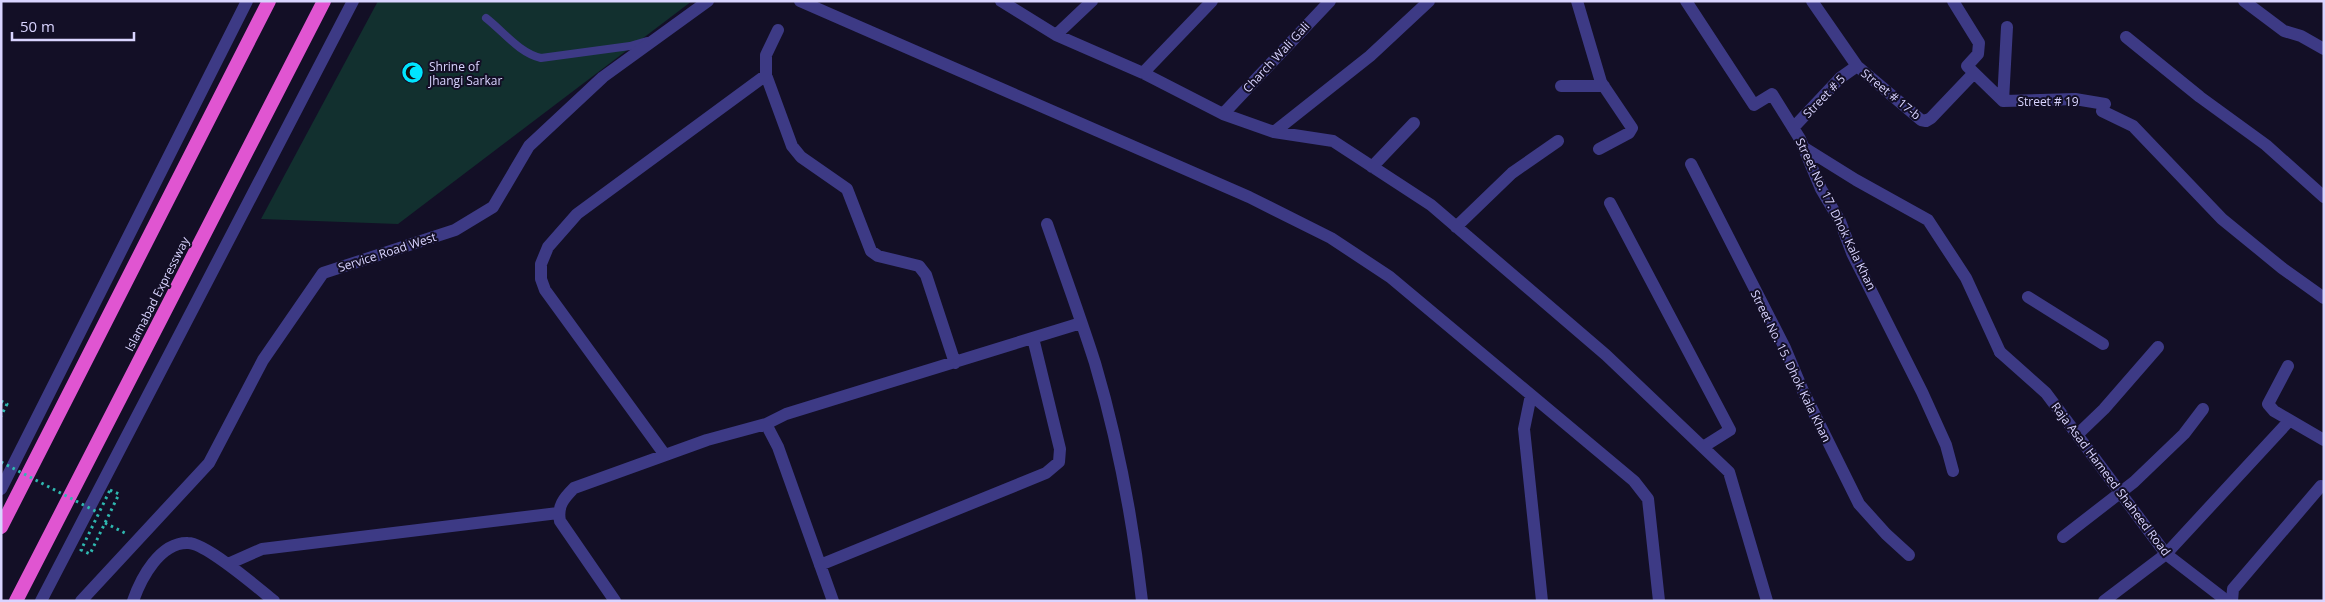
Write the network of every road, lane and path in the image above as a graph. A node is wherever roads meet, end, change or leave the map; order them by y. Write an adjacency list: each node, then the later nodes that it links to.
1 (247, 1): 65 (street)
2 (269, 1): 70 (highway)
3 (324, 1): 77 (highway, Islamabad Expressway)
4 (353, 1): 78 (street)
5 (708, 1): 22 (street, Service Road West)
6 (800, 1): 52 (street)
7 (1001, 1): 20 (street)
8 (1092, 1): 20 (street)
9 (1212, 1): 25 (street)
10 (1330, 1): 31 (street, Charch Wali Gali)
11 (1429, 1): 34 (street)
12 (1577, 1): 29 (street)
13 (1686, 1): 33 (street, Street No. 17. Dhok Kala Khan)
14 (1812, 1): 24 (street, Street # 17-b)
15 (1952, 1): 26 (street)
16 (2244, 1): 23 (street)
17 (486, 18): 22 (lane)
18 (2007, 27): 30 (street)
19 (778, 30): 27 (street)
20 (1056, 35): 25 (street)
21 (2126, 37): 40 (street)
22 (653, 39): 72 (street, Service Road West)
23 (2324, 49)
24 (1857, 66): 26 (street, Street # 17-b); 33 (street, Street # 5)
25 (1143, 73): 31 (street)
26 (1973, 74): 30 (street, Street # 19)
27 (766, 75): 50 (street); 61 (street)
28 (1560, 86): 29 (street)
29 (1604, 86): 37 (street)
30 (2003, 102): 45 (street, Street # 19)
31 (1224, 114): 34 (street)
32 (1414, 123): 39 (street)
33 (1794, 128): 36 (street, Street No. 17. Dhok Kala Khan)
34 (1274, 132): 39 (street)
35 (1558, 142): 43 (street)
36 (1803, 147): 58 (street, Raja Asad Hameed Shaheed Road); 63 (street, Street No. 17. Dhok Kala Khan)
37 (1599, 149)
38 (1691, 164): 74 (street, Street No. 15. Dhok Kala Khan)
39 (1372, 167): 43 (street)
40 (2324, 197)
41 (1610, 204): 60 (street)
42 (1047, 224): 46 (street)
43 (1456, 228): 60 (street)
44 (2028, 297): 48 (street)
45 (2324, 298)
46 (1081, 323): 47 (street); 84 (street)
47 (1033, 338): 50 (street); 76 (street)
48 (2103, 344)
49 (2158, 347): 58 (street)
50 (955, 363): 57 (street)
51 (2288, 366): 56 (street)
52 (1531, 395): 85 (street); 86 (street)
53 (1, 401): 55 (path)
54 (2203, 409): 67 (street)
55 (1, 416)
56 (2289, 420): 59 (street); 73 (street)
57 (766, 424): 61 (street); 76 (street)
58 (2078, 434): 67 (street, Raja Asad Hameed Shaheed Road)
59 (2324, 440)
60 (1703, 448): 87 (street)
61 (665, 455): 68 (street)
62 (1, 462): 69 (path, bridge)
63 (1953, 471)
64 (2321, 486): 90 (street)
65 (1, 488)
66 (110, 490): 69 (path)
67 (2122, 493): 71 (street); 73 (street, Raja Asad Hameed Shaheed Road)
68 (558, 513): 75 (street); 82 (street)
69 (105, 523): 72 (path)
70 (1, 527)
71 (2063, 537)
72 (138, 539): 79 (street, Service Road West)
73 (2166, 554): 88 (street); 89 (street, Raja Asad Hameed Shaheed Road)
74 (1909, 555)
75 (228, 564): 80 (street); 81 (street)
76 (820, 565): 83 (street)
77 (16, 601)
78 (42, 601)
79 (81, 601)
80 (133, 601)
81 (274, 601)
82 (615, 601)
83 (833, 601)
84 (1142, 601)
85 (1542, 601)
86 (1659, 601)
87 (1767, 601)
88 (2104, 601)
89 (2227, 601)
90 (2232, 601)

